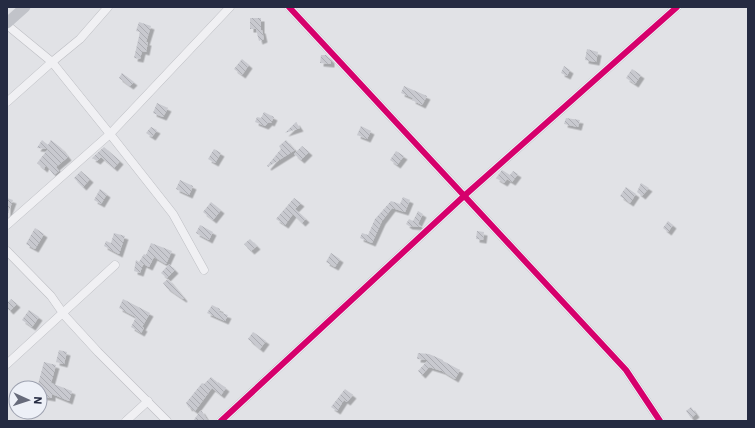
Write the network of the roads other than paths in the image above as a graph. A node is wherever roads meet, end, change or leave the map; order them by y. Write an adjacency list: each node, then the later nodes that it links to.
1 (25, 7): 6 (main road)
2 (108, 7): 7 (street)
3 (230, 7): 9 (street)
4 (289, 7): 10 (street)
5 (676, 7): 10 (street)
6 (7, 24): 7 (street)
7 (52, 62): 8 (street); 9 (street)
8 (7, 102)
9 (110, 134): 11 (street); 14 (street)
10 (464, 196): 20 (street); 21 (street)
11 (7, 225)
12 (7, 251): 15 (street)
13 (115, 265): 15 (street)
14 (204, 270)
15 (63, 312): 16 (street); 17 (street)
16 (7, 364)
17 (148, 401): 18 (street); 19 (street)
18 (126, 421)
19 (167, 421)
20 (221, 421)
21 (660, 421)

